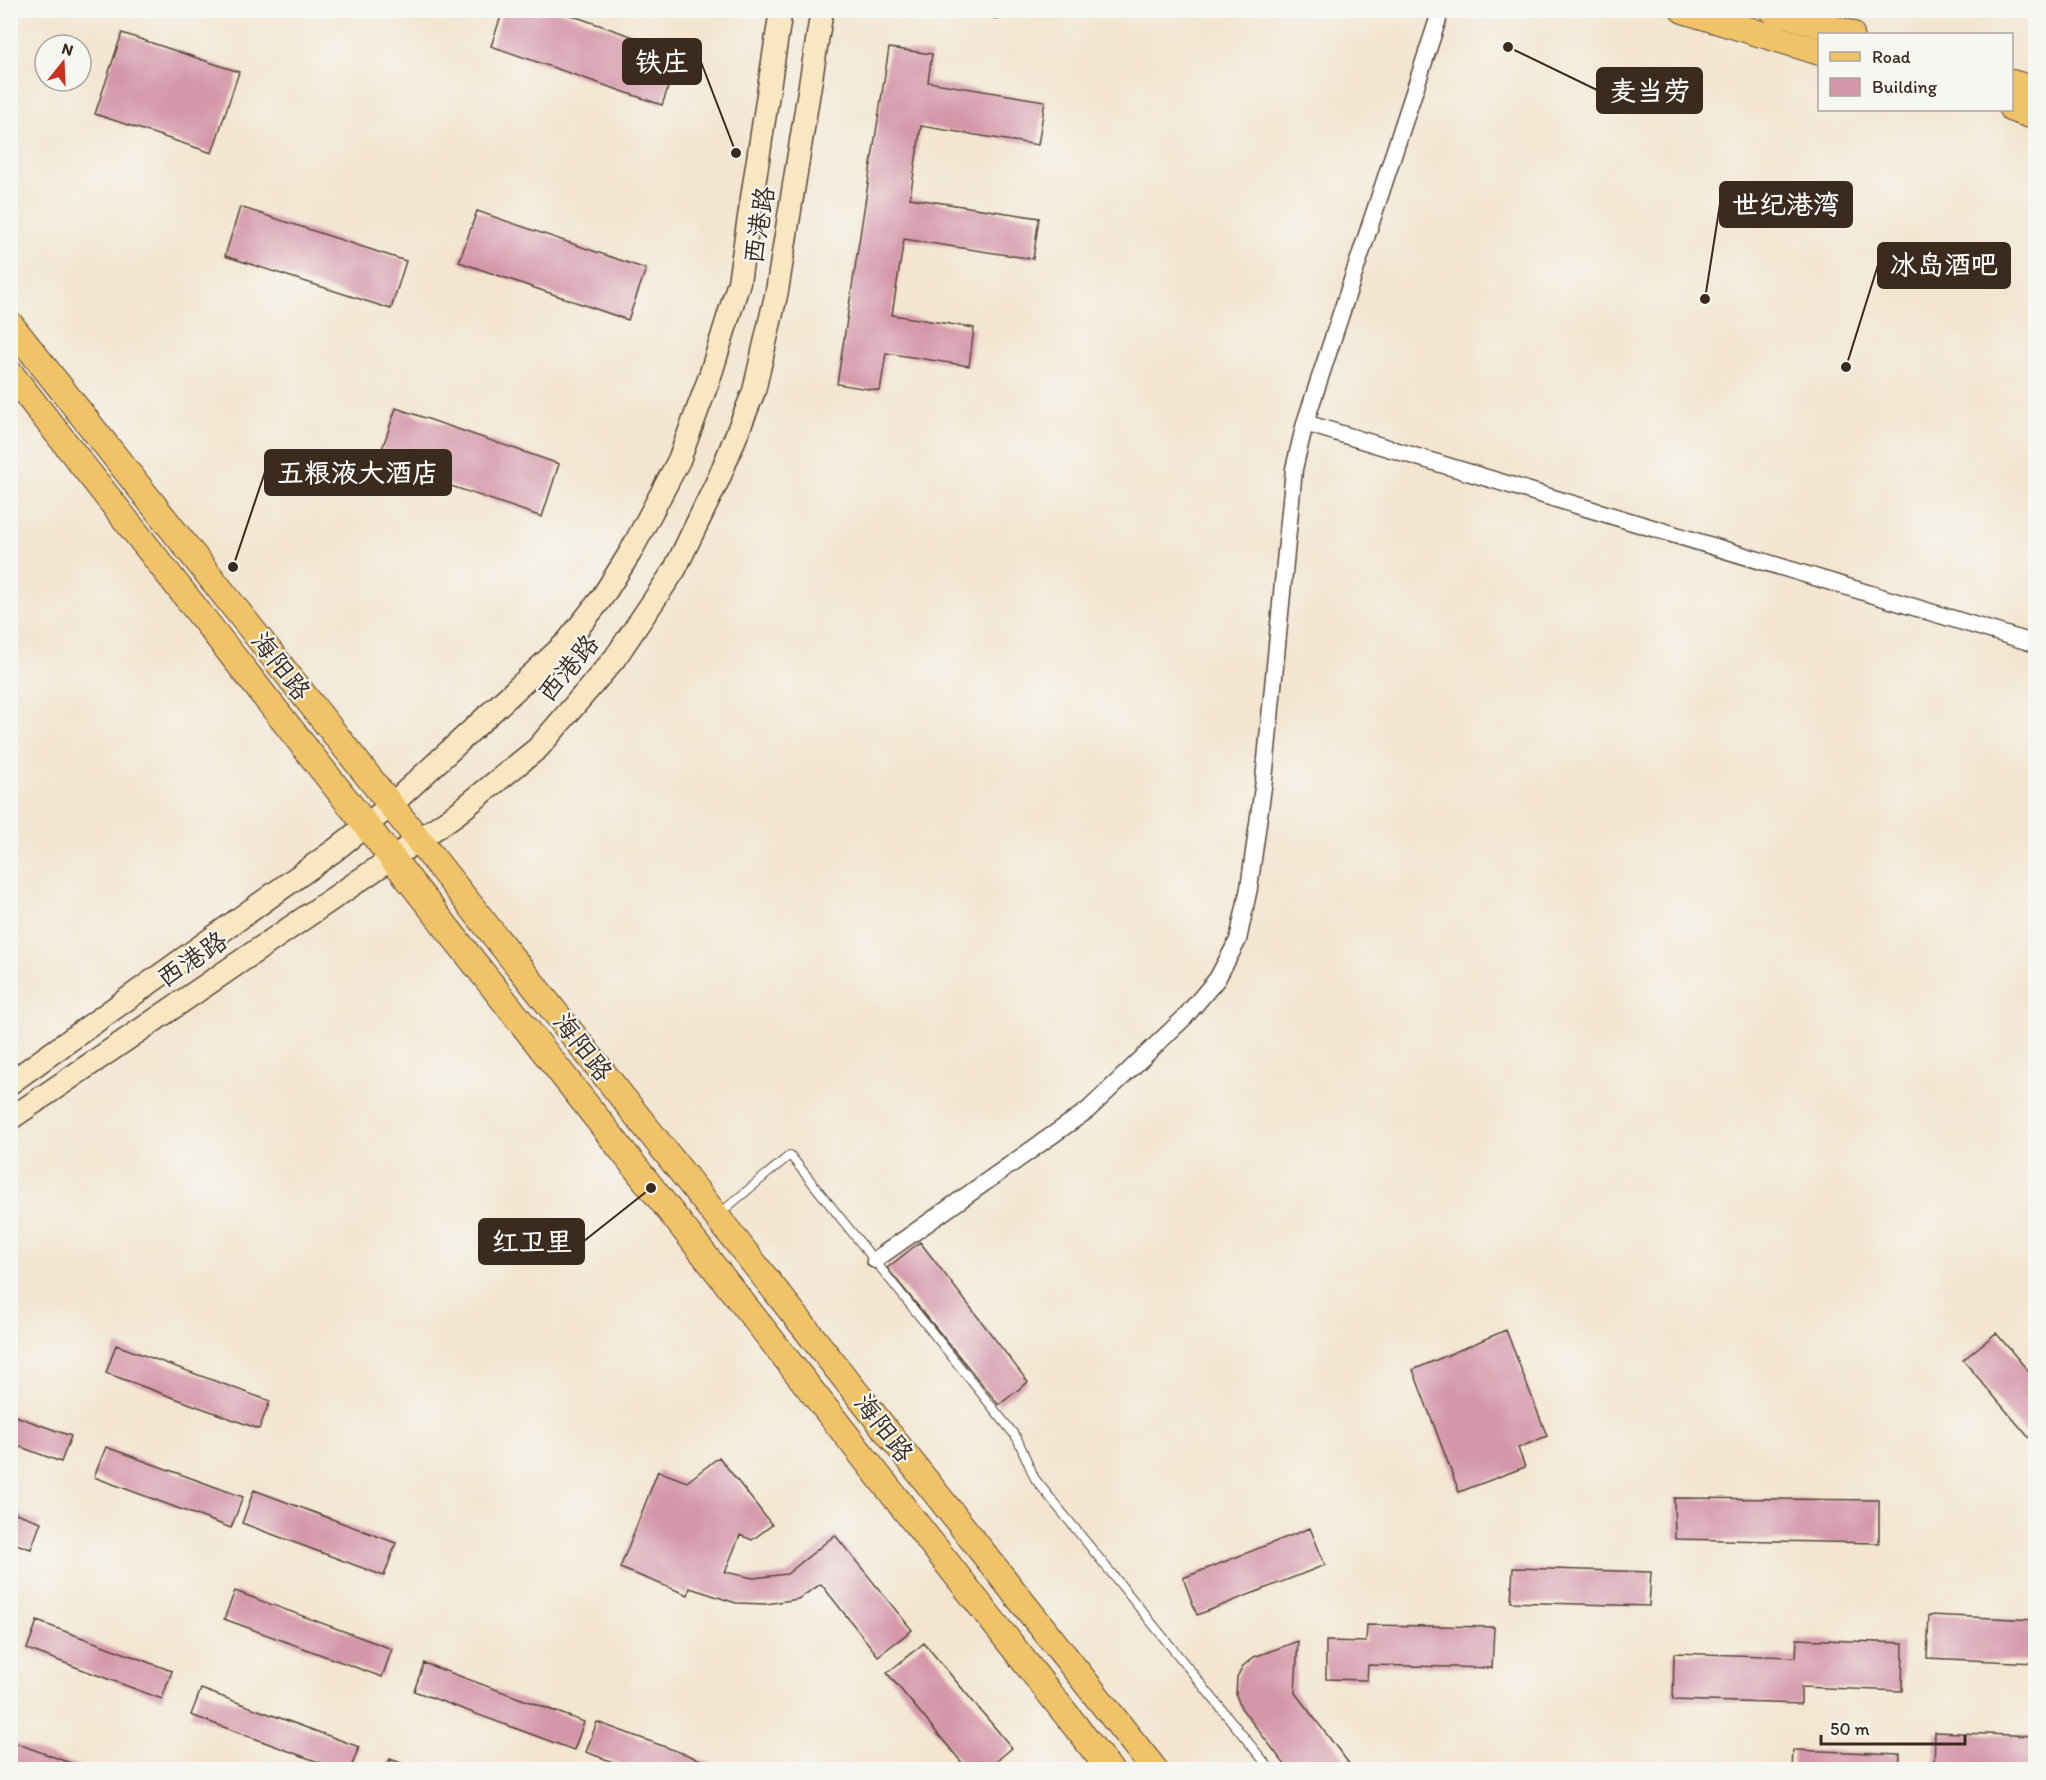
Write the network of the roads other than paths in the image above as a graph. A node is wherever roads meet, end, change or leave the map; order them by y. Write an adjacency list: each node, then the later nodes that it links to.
1 (781, 10): 16 (main road, 西港路)
2 (822, 10): 18 (main road, 西港路)
3 (1441, 10): 14 (street)
4 (1683, 10): 7 (main road)
5 (1772, 10): 6 (main road)
6 (1848, 33)
7 (1818, 50)
8 (2013, 83): 9 (main road)
9 (2036, 90)
10 (2013, 109): 11 (main road)
11 (2036, 117)
12 (10, 324): 16 (main road, 海阳路)
13 (10, 373): 17 (main road, 海阳路)
14 (1305, 423): 15 (street); 23 (street)
15 (2036, 644)
16 (390, 806): 17 (main road, 西港路); 18 (main road, 海阳路)
17 (366, 825): 19 (main road, 海阳路); 20 (main road, 西港路)
18 (419, 840): 19 (main road, 西港路); 22 (main road, 海阳路)
19 (393, 858): 21 (main road, 西港路); 24 (main road, 海阳路)
20 (10, 1083)
21 (10, 1119)
22 (717, 1216): 23 (lane); 25 (main road, 海阳路)
23 (875, 1260): 26 (lane)
24 (1110, 1770)
25 (1155, 1770)
26 (1271, 1770)

